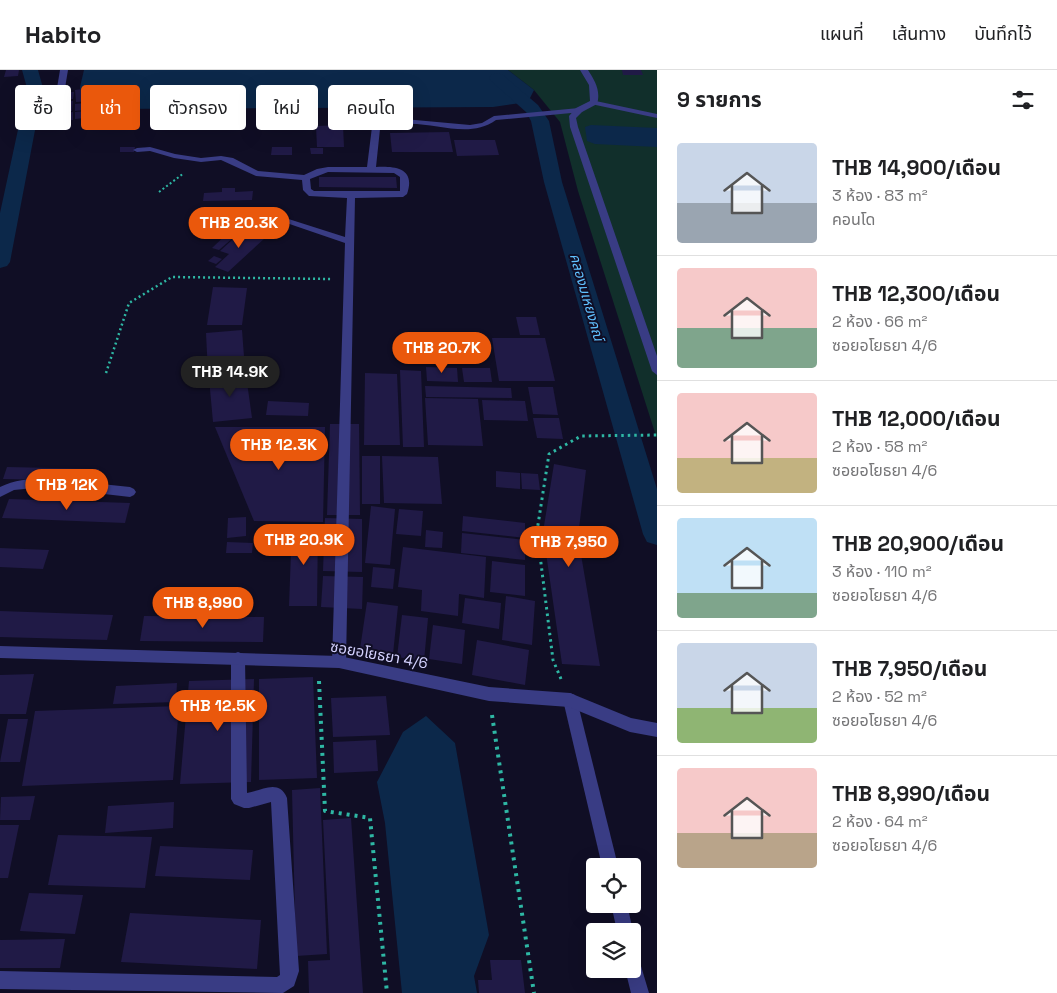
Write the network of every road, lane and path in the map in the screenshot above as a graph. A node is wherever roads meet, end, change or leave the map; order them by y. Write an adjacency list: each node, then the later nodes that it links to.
1 (64, 70): 3 (street)
2 (584, 70): 4 (street)
3 (61, 85)
4 (594, 102): 5 (street); 6 (street)
5 (579, 110): 9 (street); 16 (street)
6 (657, 116)
7 (137, 150): 8 (street)
8 (201, 160): 10 (street); 11 (path)
9 (371, 170): 10 (street); 12 (street)
10 (306, 178): 12 (street)
11 (159, 192)
12 (351, 195): 14 (street)
13 (272, 217): 14 (street)
14 (350, 242): 15 (street)
15 (349, 279): 17 (path); 24 (street)
16 (657, 371)
17 (106, 372)
18 (657, 435): 26 (path)
19 (0, 492): 20 (street)
20 (130, 492)
21 (0, 652): 22 (street, ซอยอโยธยา 4/6)
22 (238, 658): 23 (street, ซอยอโยธยา 4/6); 30 (street)
23 (318, 661): 24 (street, ซอยอโยธยา 4/6); 31 (path)
24 (339, 662): 25 (street, ซอยอโยธยา 4/6)
25 (489, 694): 26 (street, ซอยอโยธยา 4/6); 32 (path)
26 (570, 700): 27 (street, ซอยอโยธยา 4/6); 28 (street)
27 (657, 730)
28 (608, 858)
29 (636, 978): 33 (street)
30 (8, 985)
31 (387, 993)
32 (534, 993)
33 (640, 993)

